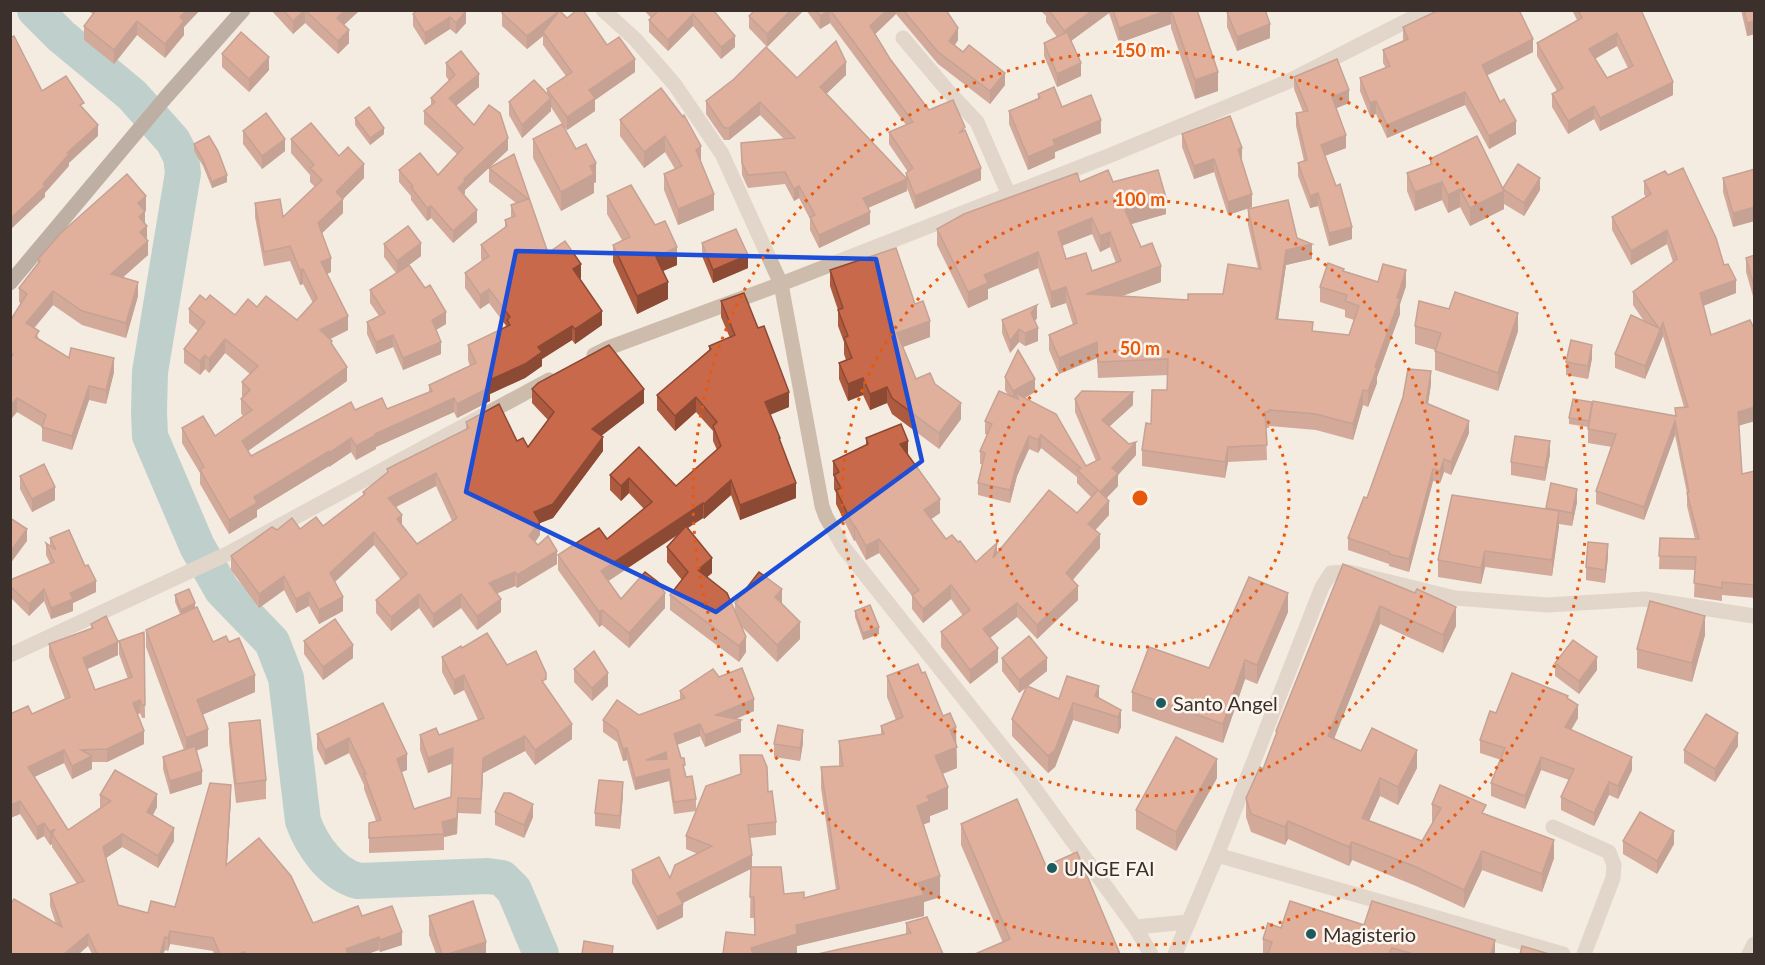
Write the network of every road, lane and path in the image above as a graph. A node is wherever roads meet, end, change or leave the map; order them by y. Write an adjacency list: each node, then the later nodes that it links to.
1 (243, 10): 6 (main road)
2 (603, 10): 7 (street)
3 (1428, 10): 5 (street)
4 (903, 38): 5 (street)
5 (1009, 195): 7 (street)
6 (10, 283)
7 (781, 284): 9 (street); 13 (street)
8 (1755, 616): 11 (street)
9 (10, 655)
10 (1553, 827): 18 (street)
11 (1217, 855): 12 (street); 17 (street)
12 (1189, 922): 13 (street); 16 (street)
13 (1135, 927): 15 (street)
14 (1755, 945): 19 (street)
15 (1151, 954)
16 (1175, 954)
17 (1563, 954)
18 (1584, 954)
19 (1749, 954)

